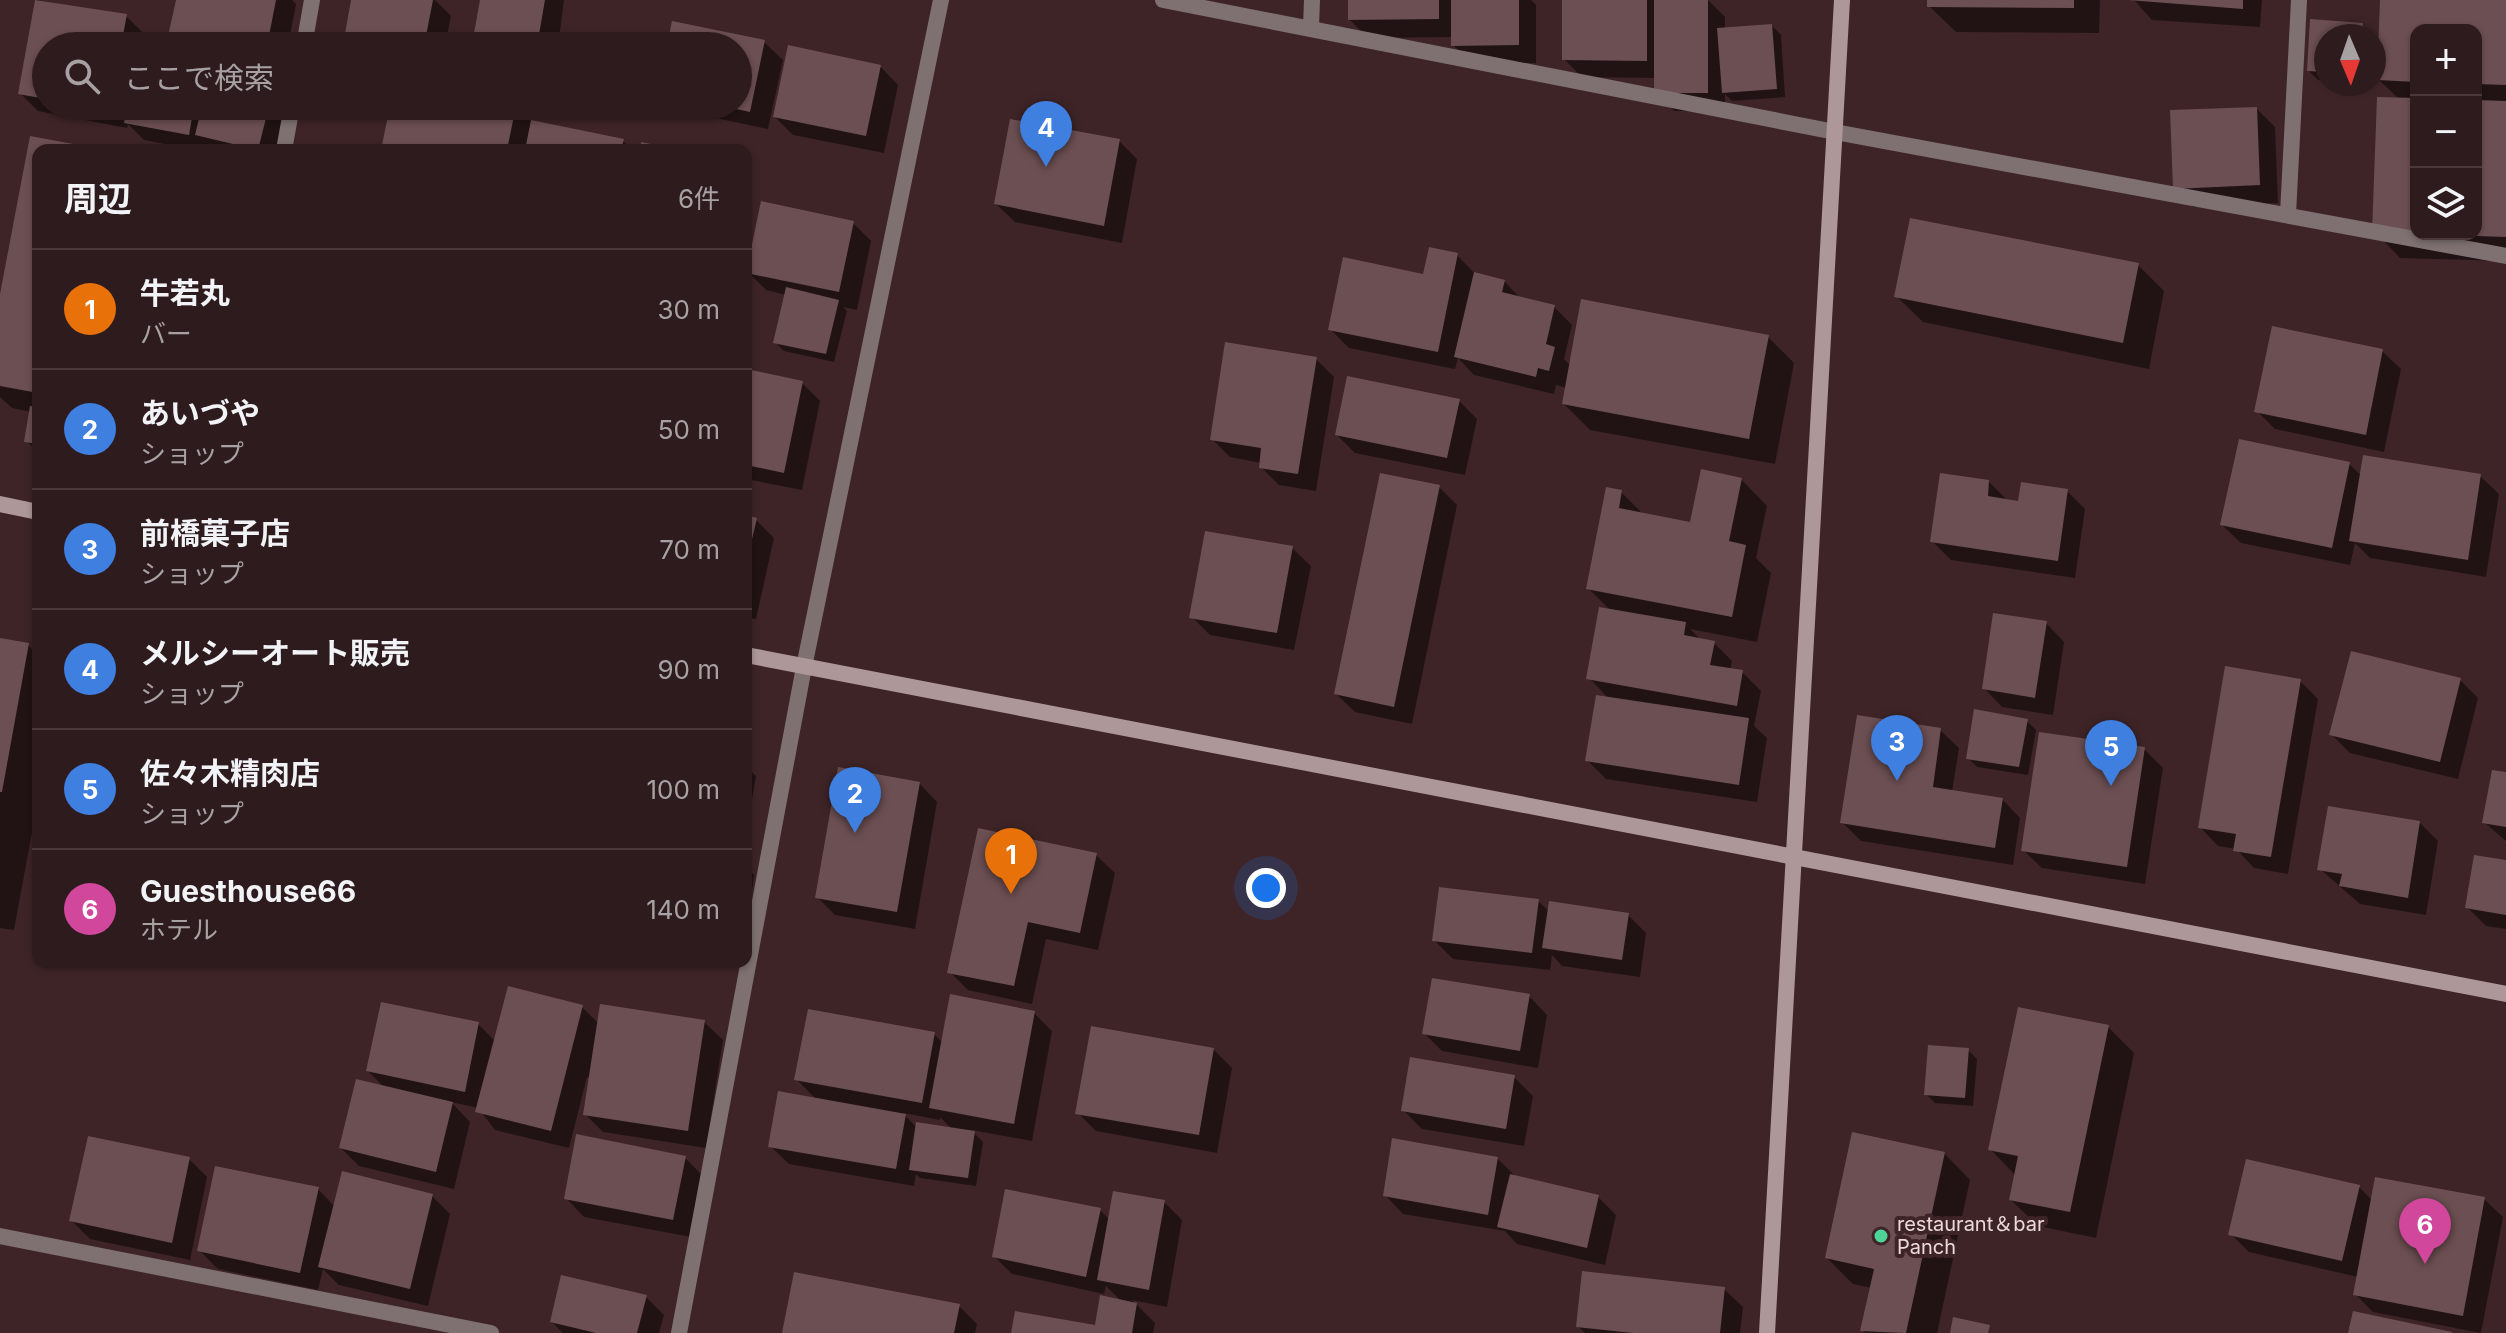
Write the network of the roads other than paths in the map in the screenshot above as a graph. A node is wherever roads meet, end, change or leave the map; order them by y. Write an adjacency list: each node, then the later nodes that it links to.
1 (312, 0): 8 (street)
2 (941, 0): 17 (street)
3 (1163, 0): 7 (street)
4 (1312, 0): 7 (street)
5 (1842, 0): 10 (street)
6 (2299, 0): 12 (street)
7 (1311, 27): 10 (street)
8 (306, 32)
9 (289, 120): 11 (street)
10 (1835, 132): 12 (street); 18 (street)
11 (285, 144)
12 (2288, 214): 13 (street)
13 (2506, 256)
14 (0, 504): 15 (street)
15 (32, 511)
16 (752, 656): 17 (street)
17 (804, 667): 18 (street); 19 (street)
18 (1792, 854): 21 (street); 25 (street)
19 (752, 944)
20 (748, 968): 24 (street)
21 (2506, 994)
22 (0, 1236): 23 (street)
23 (491, 1333)
24 (679, 1333)
25 (1767, 1333)

